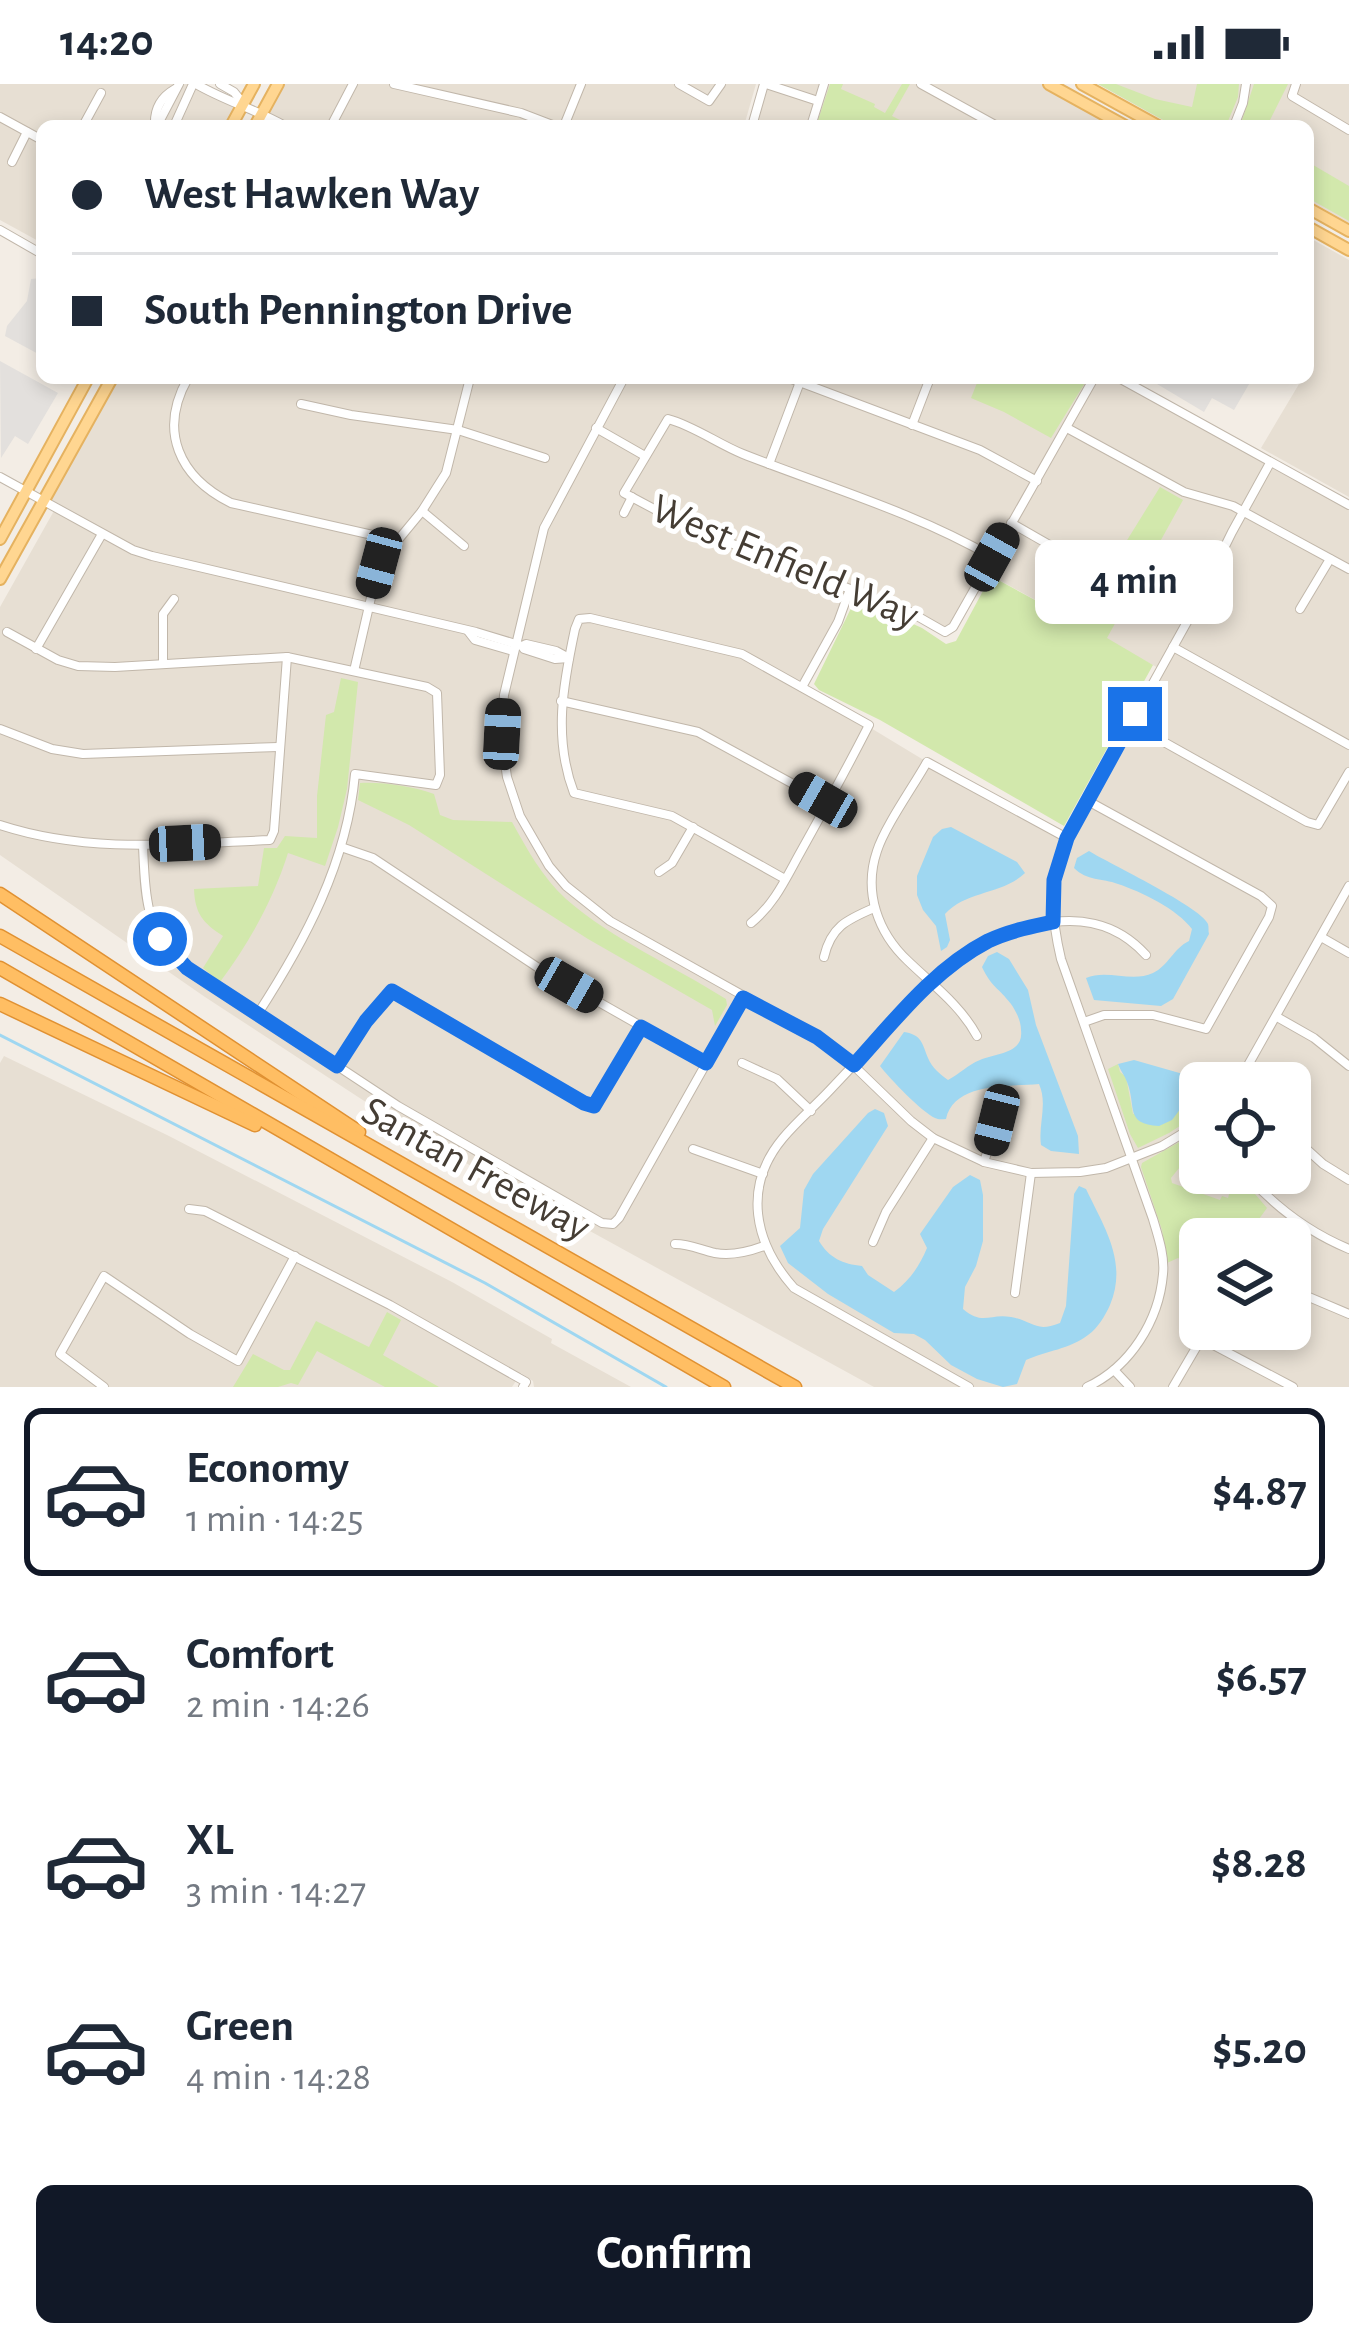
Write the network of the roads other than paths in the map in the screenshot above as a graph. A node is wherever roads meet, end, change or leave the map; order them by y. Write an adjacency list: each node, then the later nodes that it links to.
1 (195, 84): 20 (street); 25 (street)
2 (220, 84): 20 (street)
3 (254, 84): 20 (main road)
4 (278, 84): 21 (main road)
5 (353, 84): 29 (street)
6 (394, 84): 30 (street)
7 (581, 84): 31 (street)
8 (680, 84): 9 (street)
9 (721, 84)
10 (765, 84): 19 (street); 32 (street)
11 (824, 84): 19 (street)
12 (921, 84): 34 (street)
13 (1049, 84): 35 (main road)
14 (1082, 84): 36 (main road)
15 (1246, 84): 37 (street)
16 (1296, 84): 38 (street)
17 (178, 86): 24 (street)
18 (101, 93): 23 (street)
19 (818, 101): 33 (street)
20 (243, 104): 21 (street); 26 (main road)
21 (262, 113): 27 (main road); 28 (street)
22 (0, 117): 39 (street)
23 (85, 120)
24 (159, 120)
25 (178, 120)
26 (234, 120)
27 (258, 120)
28 (274, 120)
29 (335, 120)
30 (539, 120)
31 (567, 120)
32 (754, 120)
33 (813, 120)
34 (986, 120)
35 (1114, 120)
36 (1147, 120)
37 (1236, 120)
38 (1349, 130)
39 (27, 132): 40 (street); 41 (street)
40 (36, 137)
41 (12, 162)
42 (1314, 211): 45 (main road)
43 (0, 230): 47 (street)
44 (1314, 230): 46 (main road)
45 (1349, 231)
46 (1349, 250)
47 (36, 251)
48 (85, 384): 71 (main road)
49 (109, 384): 73 (main road)
50 (185, 384): 63 (street)
51 (469, 384): 62 (street)
52 (621, 384): 60 (street)
53 (799, 384): 68 (street)
54 (805, 384): 59 (street)
55 (928, 384): 59 (street)
56 (1091, 384): 61 (street)
57 (1130, 384): 67 (street)
58 (301, 404): 62 (street)
59 (912, 424): 70 (street)
60 (596, 428): 64 (street); 93 (street)
61 (1067, 428): 70 (street); 76 (street)
62 (458, 430): 66 (street); 75 (street)
63 (178, 453): 65 (street); 81 (street)
64 (645, 456): 68 (street); 72 (street)
65 (167, 457)
66 (545, 458)
67 (1270, 463): 74 (street); 76 (street)
68 (769, 464): 83 (street)
69 (0, 477): 71 (street)
70 (1037, 482): 78 (street)
71 (27, 492): 73 (street); 80 (main road)
72 (628, 495): 77 (street); 87 (street, West Enfield Way)
73 (43, 501): 79 (street); 86 (main road)
74 (1349, 506)
75 (422, 511): 81 (street); 82 (street)
76 (1244, 512): 84 (street); 91 (street)
77 (624, 513)
78 (1011, 522): 83 (street); 91 (street)
79 (102, 533): 89 (street); 95 (street)
80 (0, 539)
81 (393, 544): 89 (street)
82 (464, 546)
83 (992, 557): 87 (street, West Enfield Way)
84 (1330, 559): 85 (street); 90 (street)
85 (1349, 569)
86 (0, 579)
87 (850, 589): 100 (street)
88 (174, 598): 98 (street)
89 (368, 606): 93 (street); 99 (street)
90 (1300, 609)
91 (1192, 613): 94 (street)
92 (7, 632): 95 (street)
93 (516, 646): 97 (street); 128 (street)
94 (1173, 647): 102 (street); 104 (street)
95 (36, 649): 98 (street)
96 (287, 657): 98 (street); 99 (street); 105 (street)
97 (569, 658): 100 (street); 101 (street)
98 (163, 663)
99 (354, 671): 113 (street)
100 (802, 687): 108 (street)
101 (560, 701): 108 (street); 110 (street)
102 (1130, 723): 106 (street); 107 (street)
103 (0, 729): 105 (street)
104 (1349, 745)
105 (278, 747): 112 (street)
106 (1349, 772)
107 (1088, 801): 111 (street); 132 (street)
108 (828, 803): 115 (street)
109 (0, 825): 112 (street)
110 (693, 827): 114 (street); 115 (street)
111 (1067, 838): 118 (street); 119 (street)
112 (143, 845): 130 (street)
113 (341, 847): 130 (street); 133 (street)
114 (659, 872)
115 (785, 879): 120 (street)
116 (1349, 886): 122 (street)
117 (0, 894): 154 (highway)
118 (874, 908): 125 (street); 127 (street)
119 (1053, 922): 124 (street); 127 (street); 132 (street)
120 (751, 923)
121 (0, 936): 154 (highway, Santan Freeway)
122 (1321, 937): 123 (street); 131 (street)
123 (1349, 953)
124 (1146, 955)
125 (824, 957)
126 (0, 968): 149 (highway, Santan Freeway)
127 (931, 983): 134 (street); 138 (street)
128 (743, 998): 136 (street); 138 (street)
129 (0, 1004): 149 (highway)
130 (257, 1015): 139 (street)
131 (1277, 1017): 135 (street); 140 (street)
132 (1084, 1022): 147 (street)
133 (641, 1027): 136 (street); 139 (street)
134 (976, 1036)
135 (1250, 1062)
136 (706, 1063): 139 (street)
137 (742, 1063): 142 (street)
138 (854, 1065): 142 (street); 144 (street)
139 (337, 1066)
140 (1349, 1066)
141 (999, 1102): 148 (street)
142 (811, 1111): 151 (street)
143 (1179, 1136): 147 (street)
144 (933, 1138): 148 (street); 156 (street)
145 (694, 1149): 151 (street)
146 (1311, 1153): 152 (street)
147 (1132, 1160): 150 (street); 166 (street)
148 (984, 1162): 150 (street)
149 (353, 1173): 169 (highway, Santan Freeway)
150 (1031, 1173): 161 (street)
151 (763, 1174): 158 (street)
152 (1349, 1180)
153 (1264, 1194): 159 (street)
154 (458, 1197): 170 (highway, Santan Freeway)
155 (189, 1209): 160 (street)
156 (873, 1242)
157 (675, 1244): 158 (street)
158 (764, 1246): 171 (street)
159 (1349, 1249)
160 (295, 1256): 167 (street); 168 (street)
161 (1015, 1293)
162 (1311, 1298): 163 (street)
163 (1349, 1314)
164 (1195, 1350): 174 (street)
165 (1231, 1350): 175 (street)
166 (1114, 1370): 172 (street); 173 (street)
167 (525, 1384)
168 (104, 1387)
169 (724, 1387)
170 (797, 1387)
171 (969, 1387)
172 (1087, 1387)
173 (1130, 1387)
174 (1173, 1387)
175 (1294, 1387)

